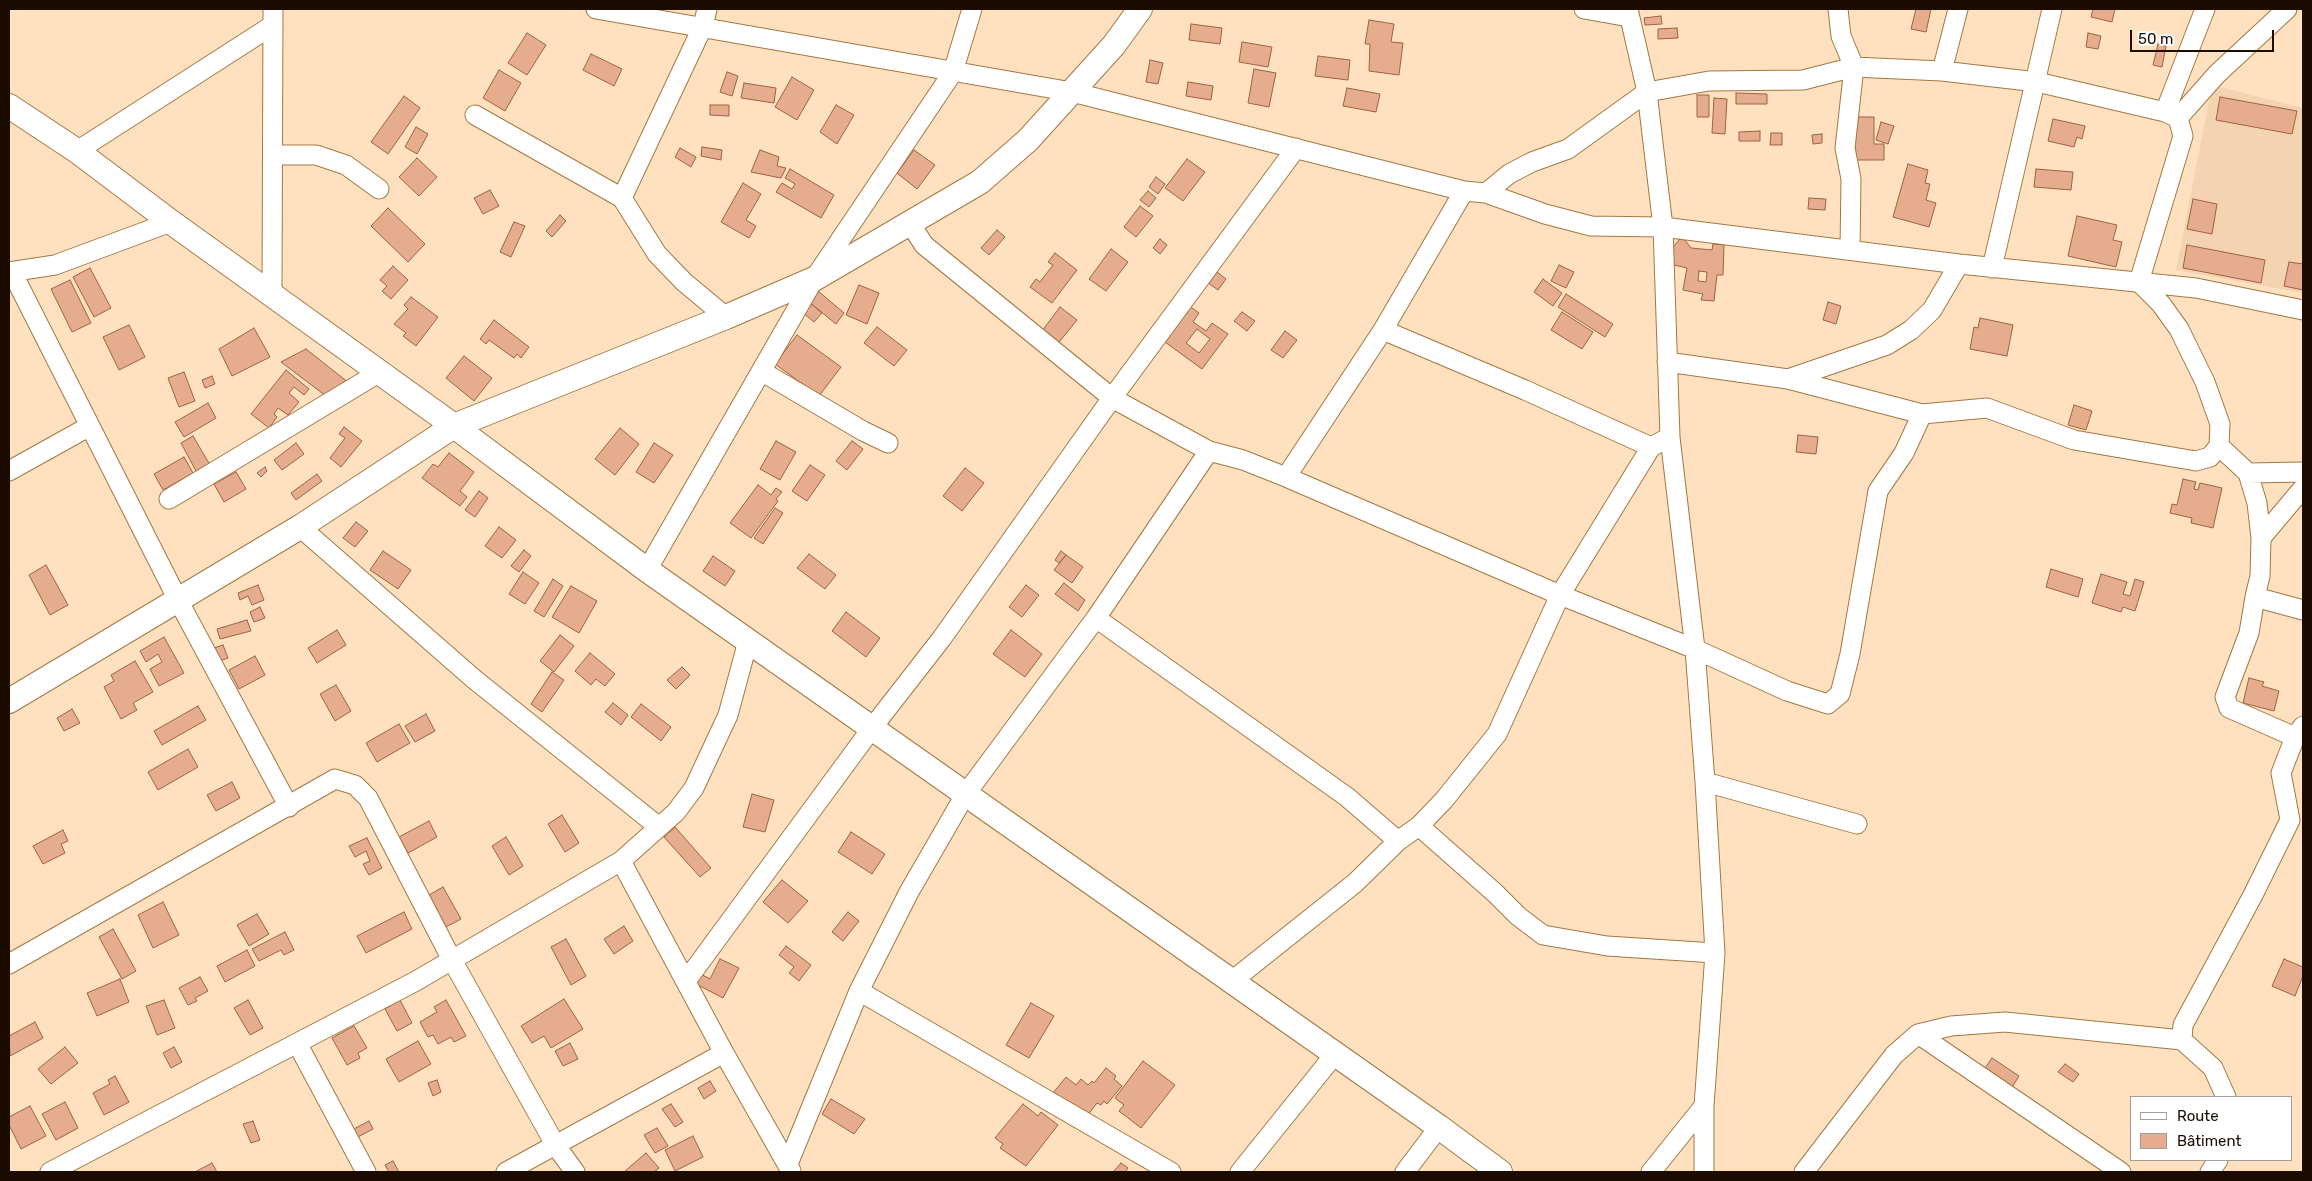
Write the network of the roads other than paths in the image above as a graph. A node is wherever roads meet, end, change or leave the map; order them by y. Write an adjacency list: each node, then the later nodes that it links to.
1 (596, 9): 12 (street)
2 (972, 9): 15 (street)
3 (1140, 9): 17 (street)
4 (1584, 9): 10 (street)
5 (1838, 9): 13 (street)
6 (1958, 9): 14 (street)
7 (2052, 9): 16 (street)
8 (2205, 9): 21 (street)
9 (2287, 9): 21 (street)
10 (1629, 13): 18 (street)
11 (273, 17): 23 (street); 24 (street)
12 (705, 17): 15 (street); 28 (street)
13 (1854, 67): 14 (street); 18 (street); 32 (street)
14 (1942, 71): 16 (street)
15 (954, 72): 17 (street); 36 (street)
16 (2037, 82): 21 (street); 34 (street)
17 (1072, 92): 22 (street); 30 (street)
18 (1647, 92): 27 (street); 31 (street)
19 (9, 106): 23 (street)
20 (475, 115): 28 (street)
21 (2171, 115): 37 (street)
22 (1296, 148): 26 (street); 46 (street)
23 (77, 151): 29 (street)
24 (274, 155): 25 (street); 38 (street)
25 (379, 189)
26 (1464, 191): 27 (street); 41 (street)
27 (1486, 194): 31 (street)
28 (622, 198): 40 (street)
29 (171, 222): 35 (street); 38 (street)
30 (910, 223): 36 (street); 46 (street)
31 (1663, 227): 32 (street); 42 (street)
32 (1850, 250): 33 (street)
33 (1960, 264): 34 (street); 45 (street)
34 (1992, 268): 37 (street)
35 (10, 272): 48 (street)
36 (814, 279): 40 (street); 43 (street)
37 (2139, 282): 39 (street); 52 (street)
38 (272, 293): 44 (street)
39 (2299, 313)
40 (726, 317): 49 (street)
41 (1382, 330): 53 (street); 58 (street)
42 (1667, 362): 45 (street); 50 (street)
43 (762, 371): 51 (street); 63 (street)
44 (380, 372): 49 (street); 60 (street)
45 (1788, 379): 47 (street)
46 (1112, 398): 54 (street); 72 (street)
47 (1922, 414): 52 (street); 70 (street)
48 (90, 426): 55 (street); 66 (street)
49 (454, 426): 61 (street); 63 (street)
50 (1670, 437): 53 (street); 70 (street)
51 (888, 443)
52 (2219, 446): 57 (street)
53 (1651, 447): 64 (street)
54 (1209, 451): 58 (street); 68 (street)
55 (9, 471)
56 (2303, 472): 57 (street)
57 (2248, 474): 62 (street)
58 (1286, 477): 64 (street)
59 (2303, 488): 62 (street)
60 (169, 499)
61 (300, 527): 66 (street); 80 (street)
62 (2260, 538): 65 (street)
63 (647, 570): 69 (street)
64 (1560, 595): 70 (street); 79 (street)
65 (2256, 597): 67 (street); 73 (street)
66 (178, 600): 71 (street); 76 (street)
67 (2303, 610)
68 (1096, 618): 75 (street); 81 (street)
69 (748, 641): 72 (street); 80 (street)
70 (1695, 648): 74 (street)
71 (9, 701)
72 (872, 728): 75 (street); 87 (street)
73 (2299, 731): 78 (street)
74 (1705, 782): 77 (street); 83 (street)
75 (965, 795): 86 (street); 88 (street)
76 (289, 807): 84 (street); 85 (street)
77 (1857, 824)
78 (2297, 824): 90 (street)
79 (1419, 826): 81 (street); 83 (street)
80 (659, 827): 82 (street)
81 (1398, 841): 86 (street)
82 (621, 861): 84 (street); 87 (street)
83 (1714, 953): 95 (street)
84 (452, 960): 91 (street); 97 (street)
85 (9, 964)
86 (1232, 981): 93 (street)
87 (686, 982): 92 (street)
88 (859, 991): 99 (street); 104 (street)
89 (1918, 1034): 90 (street); 110 (street); 111 (street)
90 (2182, 1040): 94 (street)
91 (296, 1043): 100 (street); 101 (street)
92 (724, 1053): 97 (street); 99 (street)
93 (1335, 1054): 96 (street); 105 (street)
94 (2226, 1096)
95 (1704, 1106): 108 (street); 109 (street)
96 (1439, 1127): 106 (street); 107 (street)
97 (556, 1146): 102 (street); 103 (street)
98 (2217, 1161): 112 (street)
99 (790, 1168)
100 (50, 1172)
101 (366, 1172)
102 (506, 1172)
103 (574, 1172)
104 (1171, 1172)
105 (1240, 1172)
106 (1405, 1172)
107 (1500, 1172)
108 (1651, 1172)
109 (1704, 1172)
110 (1804, 1172)
111 (2121, 1172)
112 (2210, 1172)

